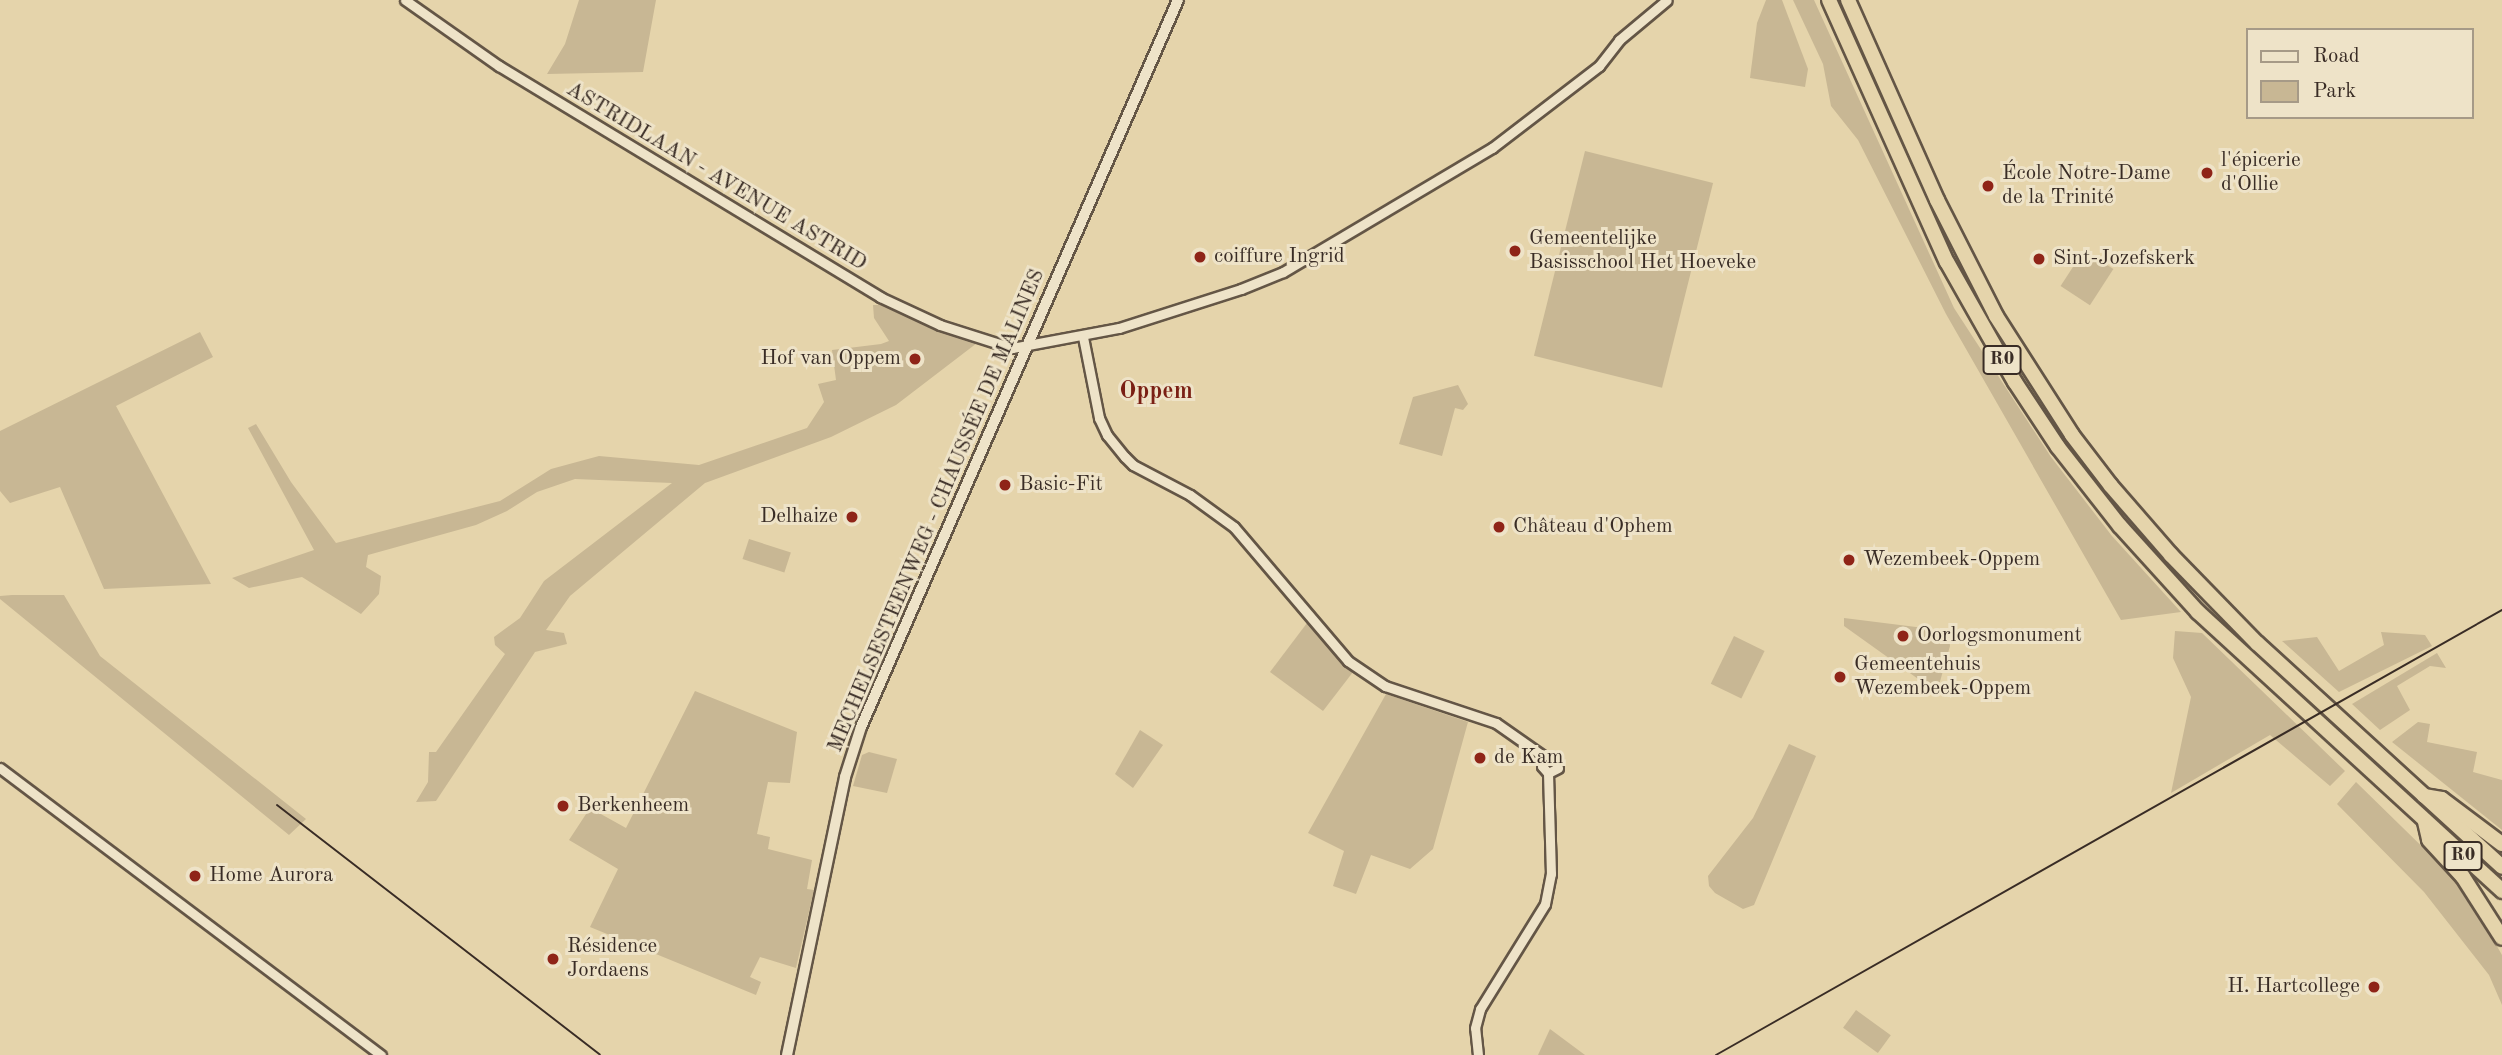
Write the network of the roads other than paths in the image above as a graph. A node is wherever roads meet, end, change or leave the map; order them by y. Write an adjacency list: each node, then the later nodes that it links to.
1 (405, 0): 7 (street, ASTRIDLAAN - AVENUE ASTRID)
2 (1178, 0): 7 (main road, MECHELSESTEENWEG - CHAUSSÉE DE MALINES)
3 (1667, 0): 6 (street, ASTRIDLAAN - AVENUE ASTRID)
4 (1829, 0): 10 (highway, R0)
5 (1848, 0): 9 (highway, R0)
6 (1083, 337): 7 (street, ASTRIDLAAN - AVENUE ASTRID); 17 (street)
7 (1027, 346): 16 (main road, MECHELSESTEENWEG - CHAUSSÉE DE MALINES)
8 (3, 769): 15 (street)
9 (2424, 796): 11 (highway); 12 (highway, R0)
10 (2424, 820): 13 (highway, R0); 14 (highway)
11 (2502, 844)
12 (2502, 867)
13 (2502, 891)
14 (2502, 937)
15 (382, 1055)
16 (787, 1055)
17 (1478, 1055)

